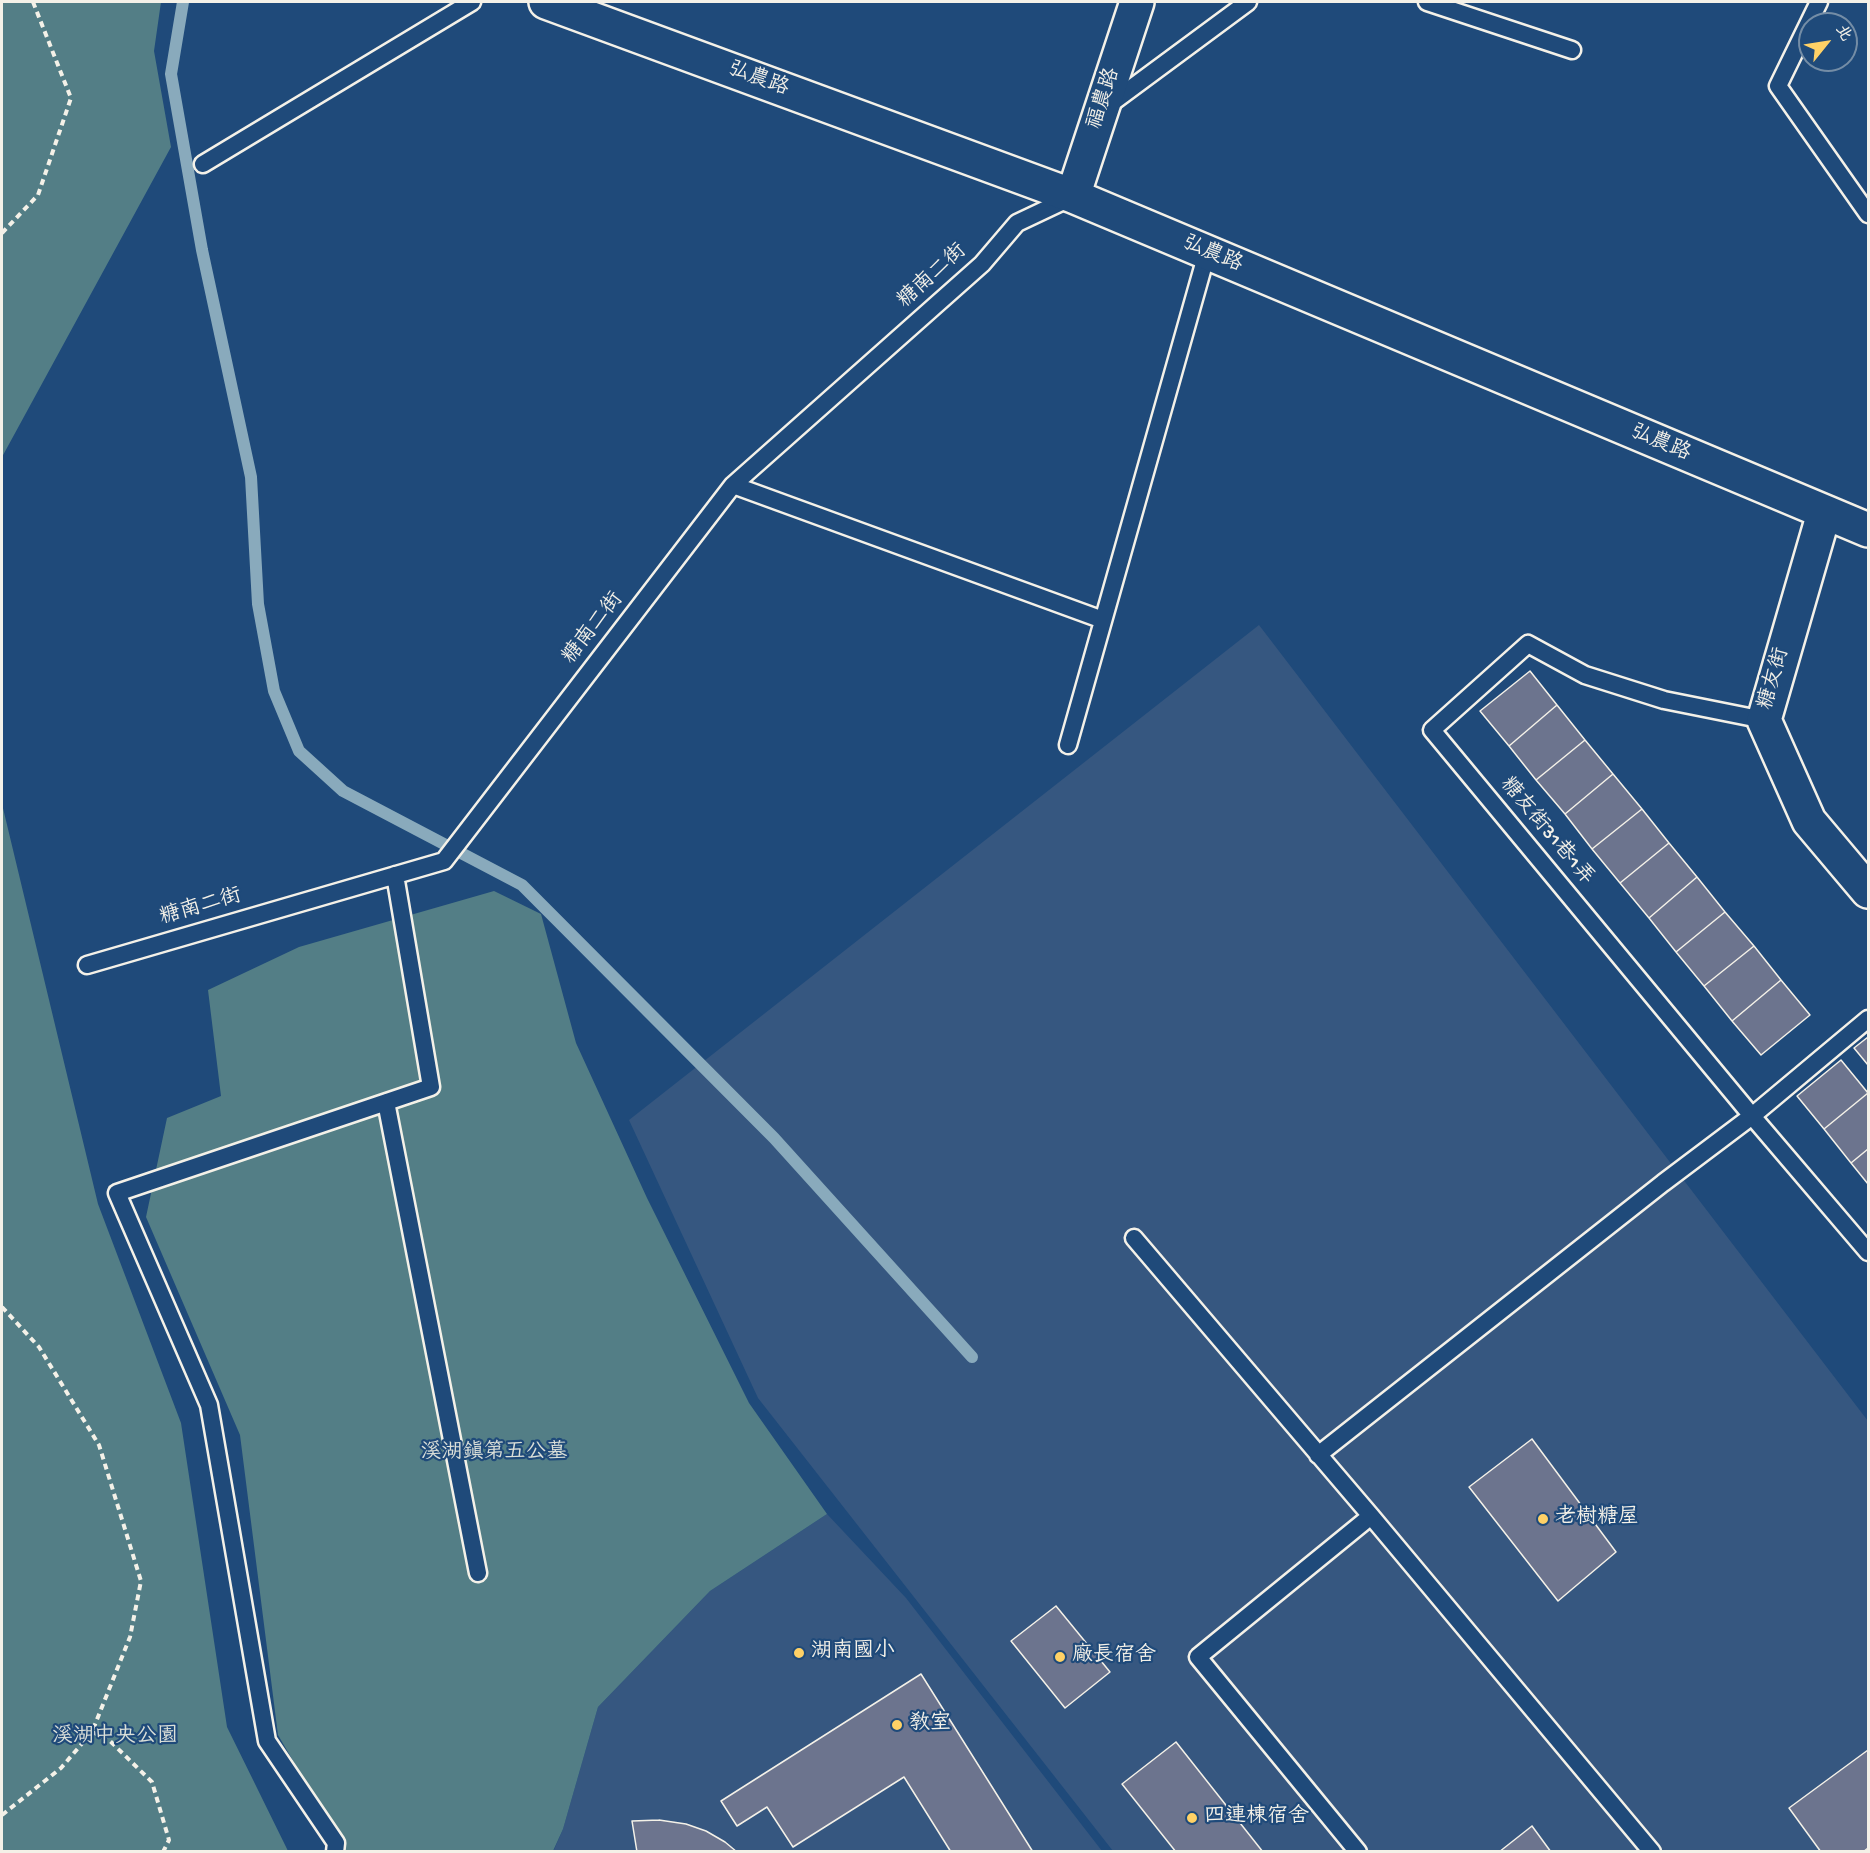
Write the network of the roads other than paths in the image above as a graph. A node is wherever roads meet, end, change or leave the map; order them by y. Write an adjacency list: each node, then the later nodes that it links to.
1 (472, 2): 9 (lane)
2 (546, 2): 10 (street, 弘農路)
3 (1137, 2): 8 (street, 福農路)
4 (1248, 2): 8 (lane)
5 (1427, 2): 7 (lane)
6 (1819, 2): 11 (lane)
7 (1572, 50)
8 (1101, 111): 10 (street, 福農路)
9 (204, 164)
10 (1072, 196): 12 (street, 弘農路); 13 (lane, 糖南二街)
11 (1869, 214)
12 (1208, 254): 14 (street, 弘農路); 16 (lane)
13 (733, 485): 16 (lane); 19 (lane, 糖南二街)
14 (1824, 513): 15 (street, 弘農路); 17 (street, 糖友街)
15 (1869, 530)
16 (1103, 620): 18 (lane)
17 (1764, 720): 20 (street, 糖友街); 24 (lane, 糖友街31巷1弄)
18 (1068, 745)
19 (394, 875): 21 (lane, 糖南二街); 23 (lane)
20 (1869, 891)
21 (87, 965)
22 (1869, 1019): 24 (lane)
23 (386, 1102): 29 (lane); 30 (lane)
24 (1752, 1116): 26 (lane, 糖友街31巷1弄); 27 (lane)
25 (1134, 1238): 27 (lane)
26 (1869, 1252)
27 (1318, 1455): 28 (lane)
28 (1371, 1516): 31 (lane); 32 (lane)
29 (478, 1573)
30 (335, 1851)
31 (1358, 1851)
32 (1652, 1851)

